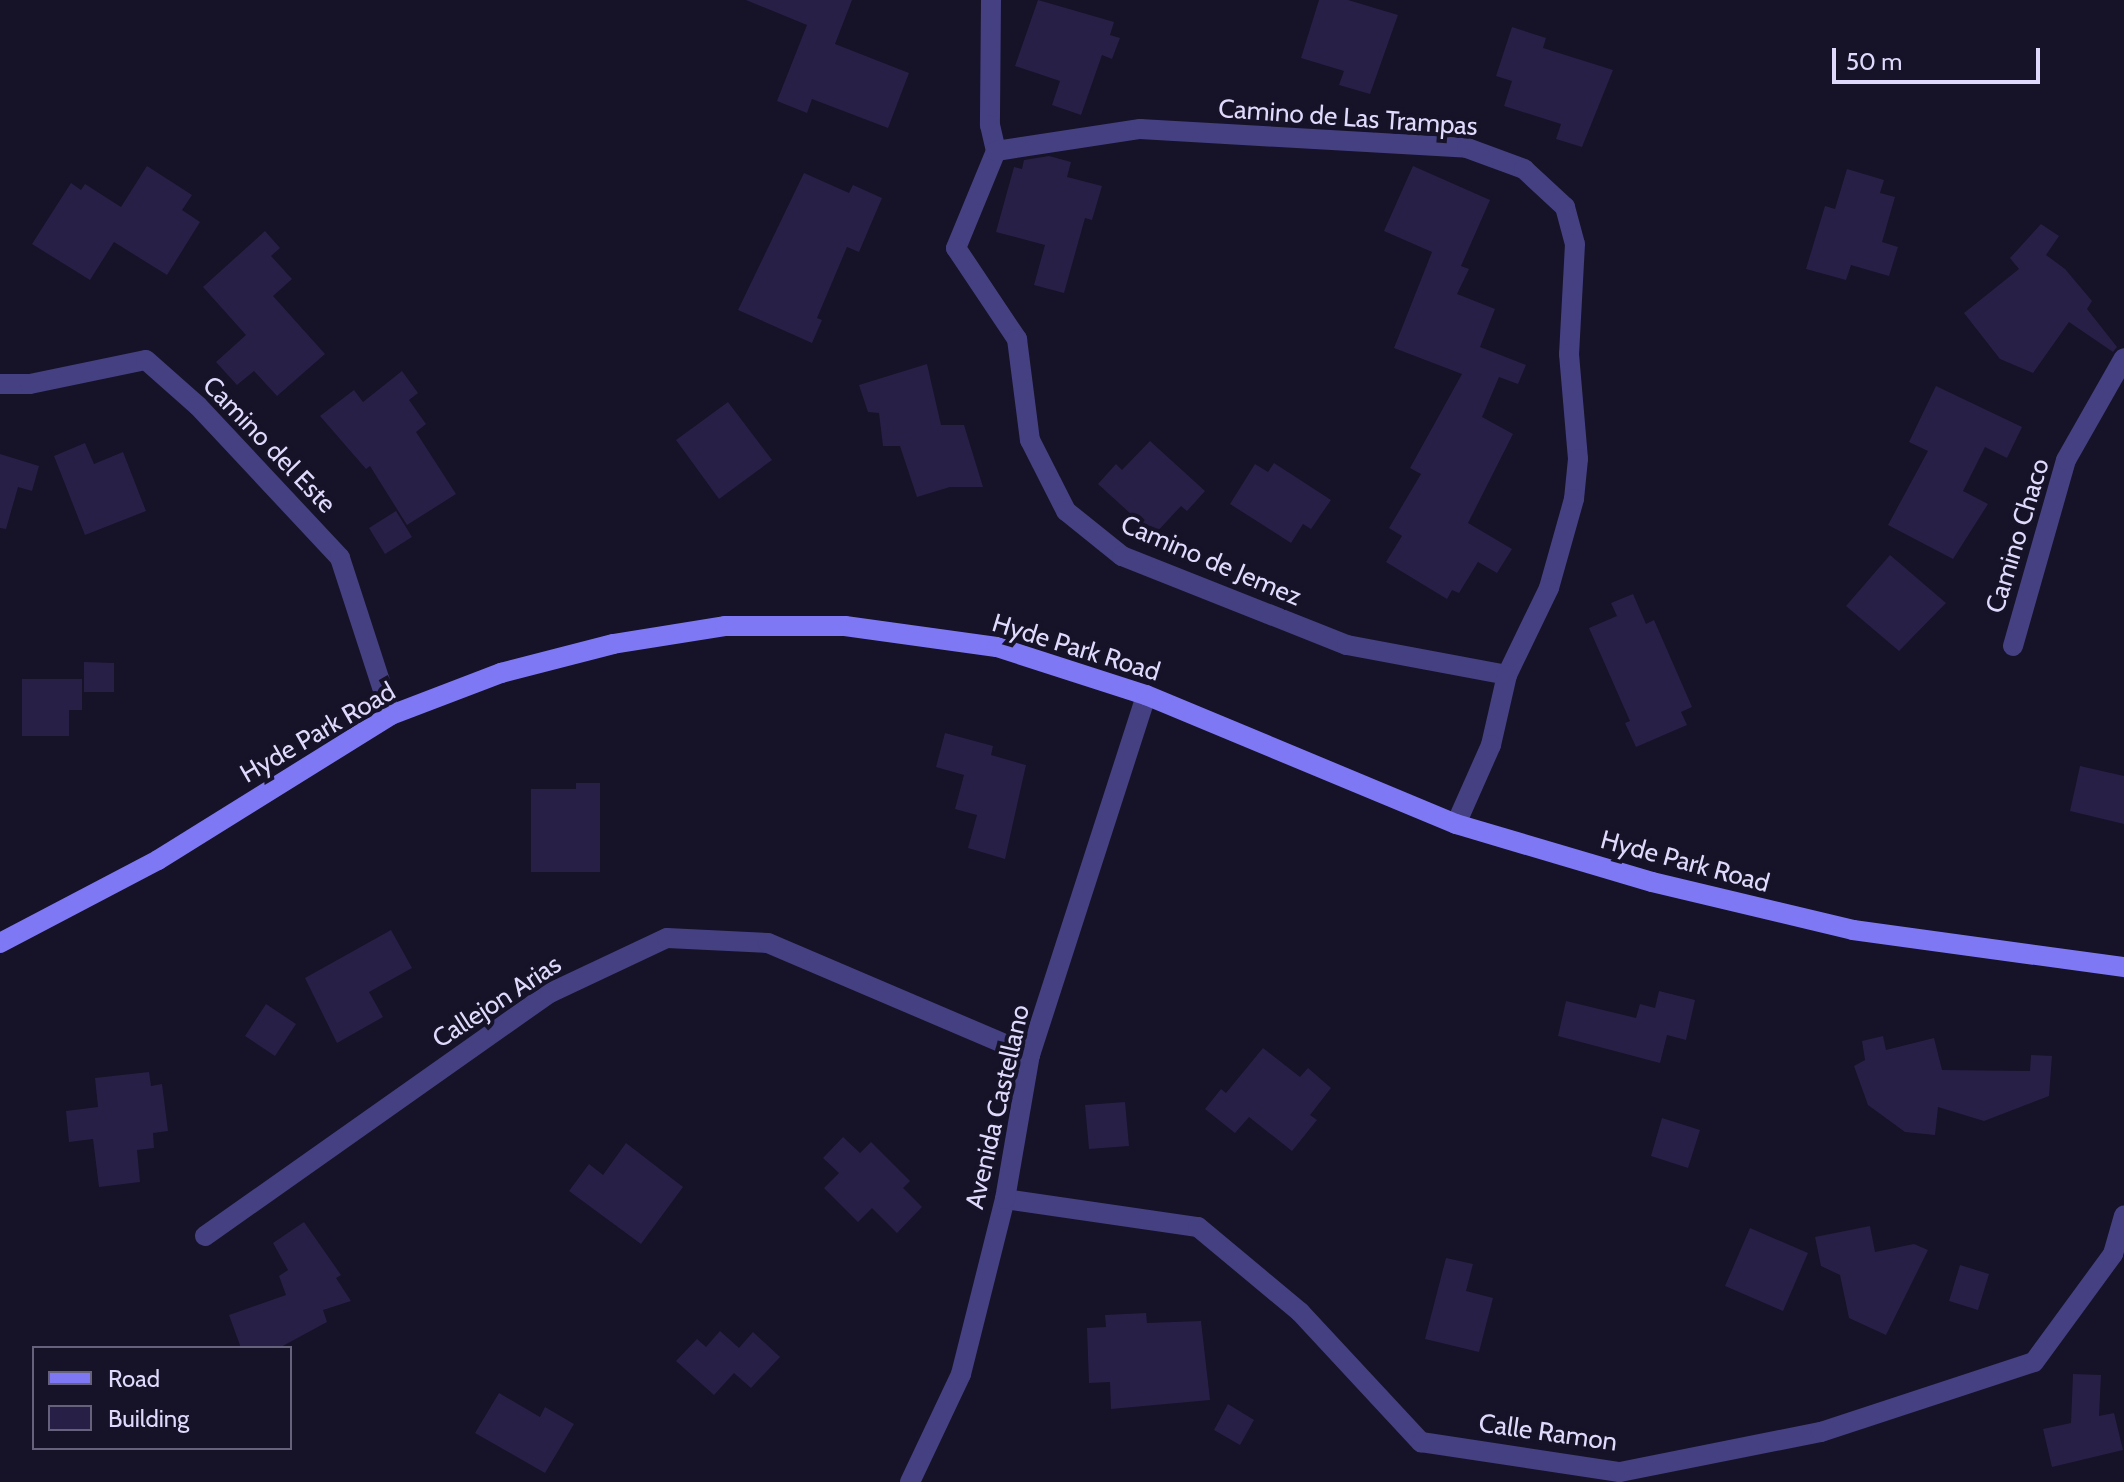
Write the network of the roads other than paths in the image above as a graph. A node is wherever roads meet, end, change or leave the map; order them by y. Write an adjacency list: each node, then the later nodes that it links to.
1 (991, 0): 2 (street)
2 (996, 151): 6 (street, Camino de Jemez); 6 (street, Camino de Las Trampas)
3 (2124, 358): 5 (street, Camino Chaco)
4 (0, 384): 8 (street, Camino del Este)
5 (2013, 646)
6 (1507, 675): 9 (street, Camino de Las Trampas)
7 (1146, 695): 8 (main road, Hyde Park Road); 9 (main road, Hyde Park Road); 12 (street, Avenida Castellano)
8 (391, 715): 10 (main road, Hyde Park Road)
9 (1456, 824): 11 (main road, Hyde Park Road)
10 (0, 943)
11 (2124, 967)
12 (1030, 1055): 13 (street, Avenida Castellano); 15 (street, Callejon Arias)
13 (1005, 1199): 14 (street, Calle Ramon); 16 (street, Avenida Castellano)
14 (2124, 1216)
15 (205, 1236)
16 (910, 1482)

